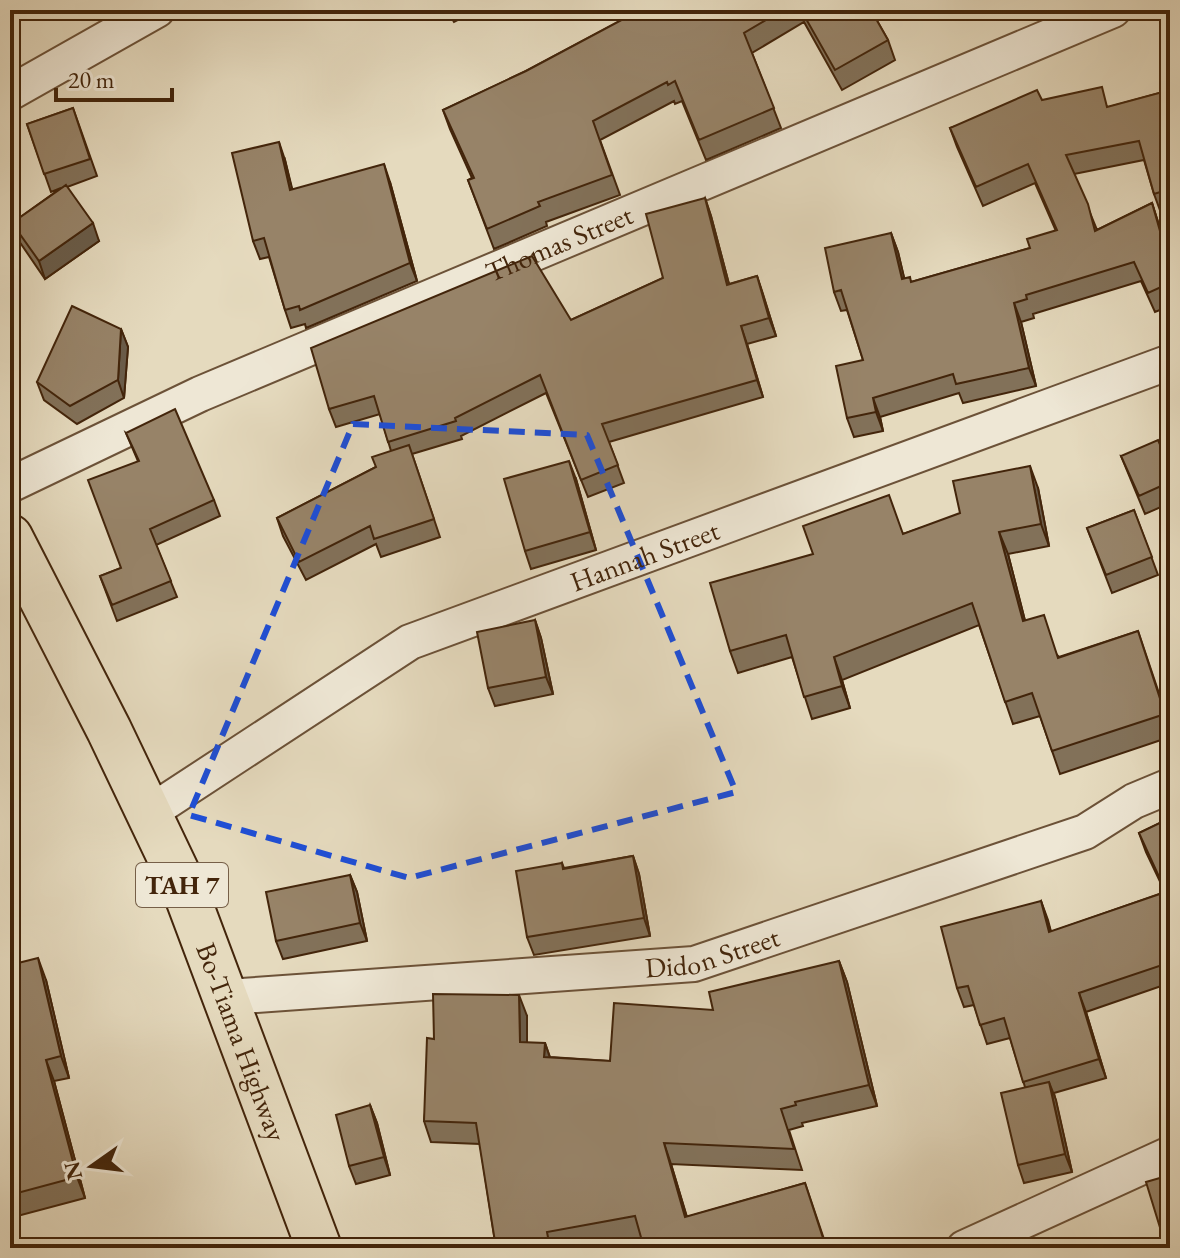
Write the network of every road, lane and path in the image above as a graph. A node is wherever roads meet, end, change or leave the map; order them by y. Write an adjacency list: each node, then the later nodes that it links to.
1 (157, 10): 3 (street)
2 (1113, 10): 5 (street, Thomas Street)
3 (10, 93)
4 (1170, 362): 8 (street, Hannah Street)
5 (10, 485)
6 (10, 537): 8 (highway, Bo-Tiama Highway / TAH 7)
7 (1170, 786): 9 (street, Didon Street)
8 (149, 813): 9 (highway, Bo-Tiama Highway / TAH 7)
9 (227, 997): 11 (highway, Bo-Tiama Highway / TAH 7)
10 (1170, 1154): 12 (street)
11 (319, 1248)
12 (964, 1248)

